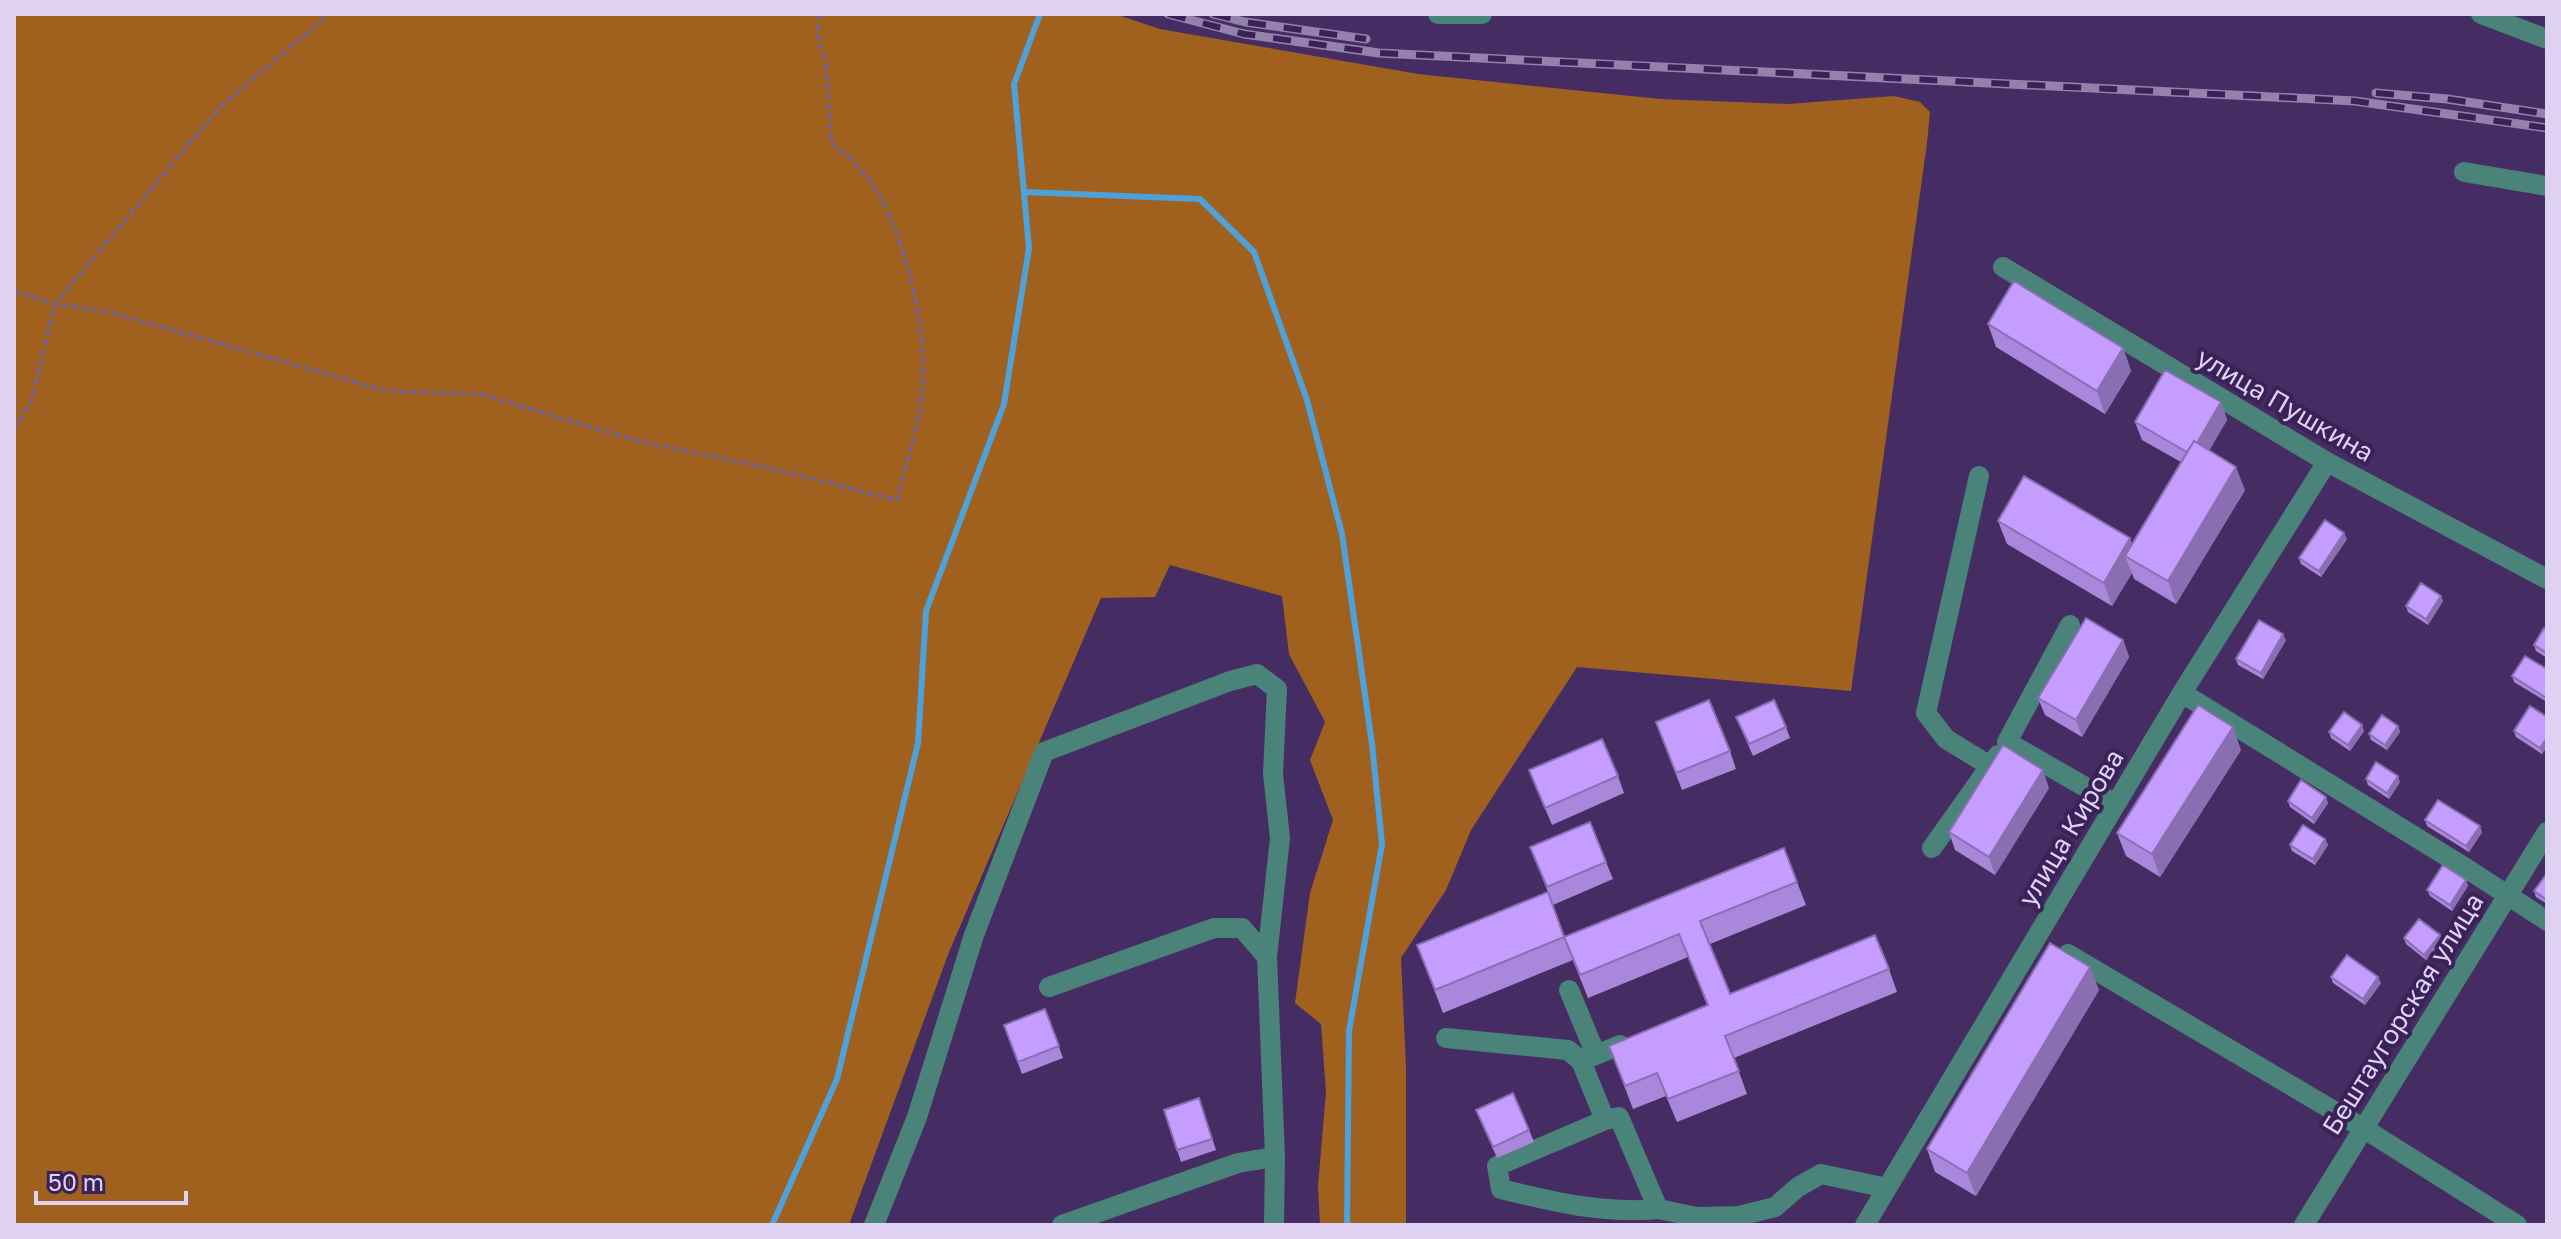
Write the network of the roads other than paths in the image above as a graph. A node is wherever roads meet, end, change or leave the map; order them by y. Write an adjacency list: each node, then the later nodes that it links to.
1 (1438, 14): 2 (street)
2 (1482, 14)
3 (2481, 14): 4 (street)
4 (2547, 39)
5 (2464, 172): 6 (street)
6 (2547, 186)
7 (2003, 267): 8 (street, улица Пушкина)
8 (2327, 462): 10 (street, улица Пушкина); 12 (street, улица Кирова)
9 (1979, 476): 14 (street)
10 (2547, 579)
11 (2070, 625): 13 (street)
12 (2182, 693): 15 (street, улица Кирова); 18 (street)
13 (2007, 742): 14 (street); 15 (street)
14 (1990, 766): 17 (street)
15 (2115, 804): 20 (street, улица Кирова)
16 (2547, 832): 18 (street, Бештаугорская улица)
17 (1932, 848)
18 (2507, 896): 19 (street); 28 (street, Бештаугорская улица)
19 (2547, 921)
20 (2037, 936): 28 (street); 30 (street, улица Кирова)
21 (1267, 957): 22 (street); 29 (street); 32 (street)
22 (1049, 987)
23 (1569, 990): 26 (street)
24 (1446, 1038): 26 (street)
25 (1620, 1045): 26 (street)
26 (1589, 1058): 27 (street)
27 (1605, 1120): 31 (street); 31 (street)
28 (2363, 1128): 36 (street, Бештаугорская улица); 37 (street)
29 (1275, 1157): 33 (street); 34 (street)
30 (1887, 1188): 31 (street); 35 (street, улица Кирова)
31 (1658, 1209)
32 (874, 1225)
33 (1062, 1225)
34 (1274, 1225)
35 (1865, 1225)
36 (2304, 1225)
37 (2517, 1225)

